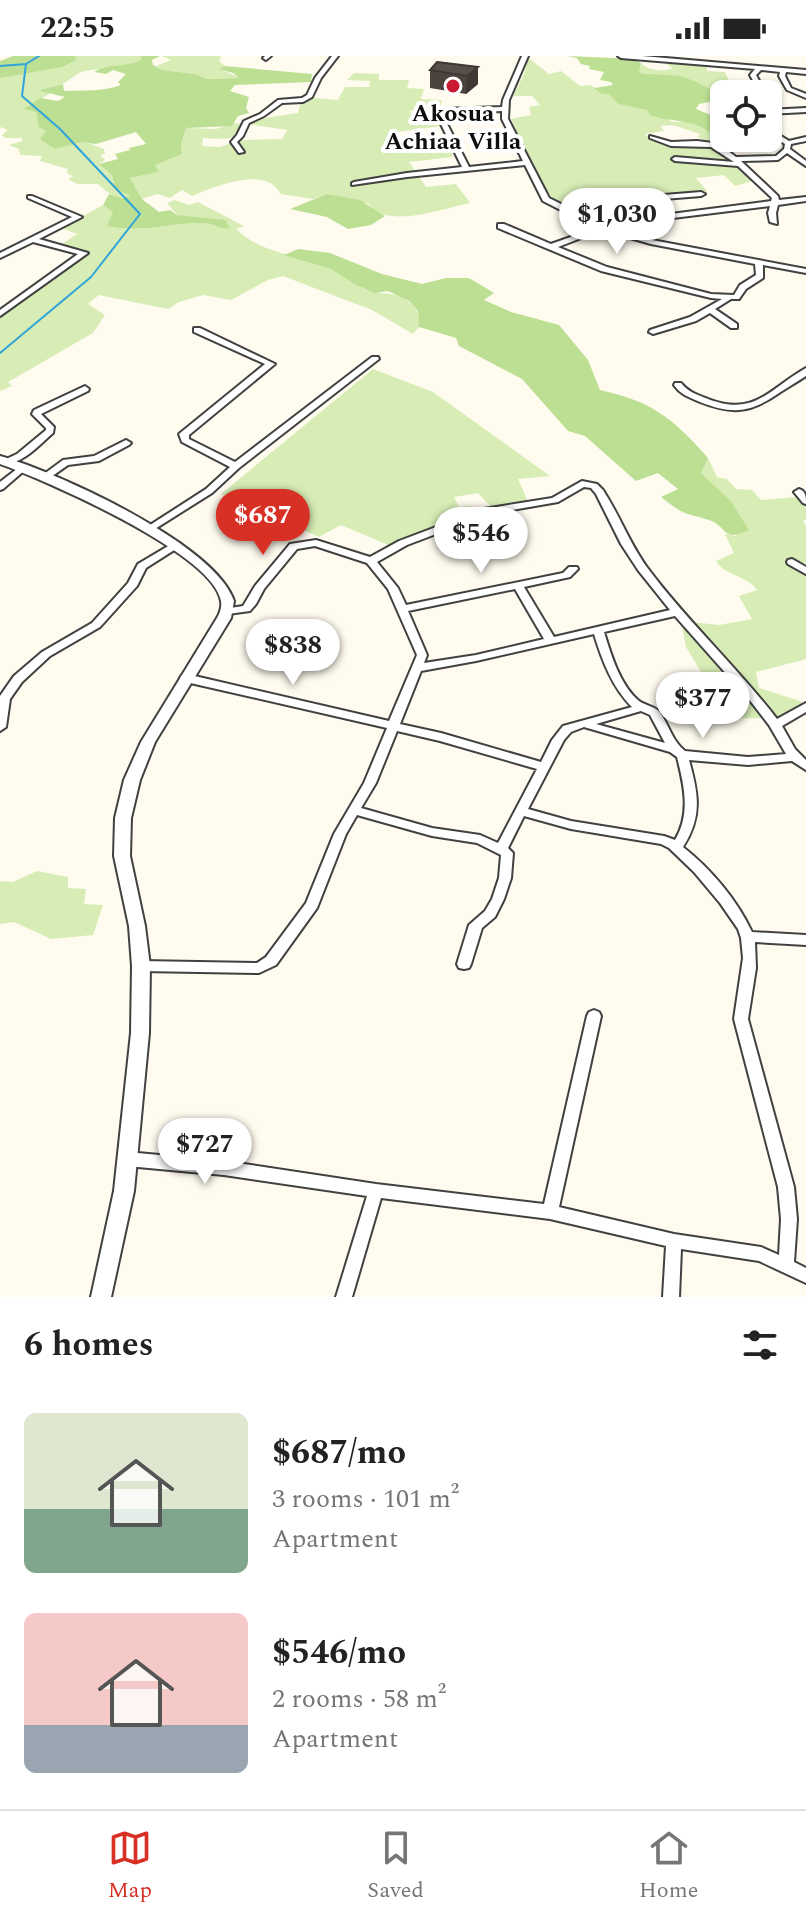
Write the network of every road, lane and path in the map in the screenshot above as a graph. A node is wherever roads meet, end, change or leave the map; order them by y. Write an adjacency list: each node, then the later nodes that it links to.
1 (335, 56): 16 (street)
2 (525, 56): 9 (street)
3 (621, 56): 4 (street)
4 (759, 68): 5 (street); 7 (street)
5 (784, 70): 6 (street); 8 (street)
6 (806, 72)
7 (756, 80)
8 (806, 96)
9 (505, 109): 19 (street); 21 (street)
10 (805, 110): 11 (street)
11 (782, 111)
12 (652, 137): 18 (street)
13 (806, 139): 15 (street)
14 (782, 141): 15 (street)
15 (788, 146): 18 (street); 20 (street)
16 (241, 152)
17 (675, 159): 18 (street)
18 (736, 162): 27 (street)
19 (524, 163): 21 (street); 30 (street)
20 (806, 164)
21 (466, 168): 22 (street)
22 (354, 184)
23 (592, 192): 24 (street)
24 (701, 194)
25 (30, 197): 32 (street)
26 (806, 199): 27 (street)
27 (776, 203): 28 (street); 31 (street)
28 (774, 222)
29 (501, 226): 33 (street)
30 (602, 228): 31 (street); 33 (street)
31 (616, 232): 35 (street)
32 (33, 240): 34 (street); 39 (street)
33 (554, 246): 37 (street)
34 (0, 256)
35 (759, 263): 36 (street); 37 (street)
36 (806, 271)
37 (736, 297): 38 (street)
38 (711, 310): 40 (street); 42 (street)
39 (0, 314)
40 (734, 326)
41 (197, 330): 49 (street)
42 (653, 332)
43 (375, 359): 49 (street)
44 (806, 371): 45 (street)
45 (678, 385)
46 (85, 389): 48 (street)
47 (126, 443): 50 (street)
48 (9, 463): 50 (street); 51 (street)
49 (236, 466): 54 (street)
50 (45, 477): 54 (street)
51 (0, 487)
52 (799, 492): 53 (street)
53 (806, 501)
54 (150, 529): 55 (street)
55 (175, 545): 62 (street); 69 (street)
56 (371, 561): 61 (street); 62 (street); 63 (street)
57 (792, 562): 59 (street)
58 (573, 569): 60 (street)
59 (806, 571)
60 (518, 585): 61 (street); 65 (street)
61 (402, 609): 66 (street)
62 (228, 611): 67 (street)
63 (677, 612): 64 (street); 74 (street)
64 (598, 629): 65 (street); 71 (street)
65 (550, 640): 66 (street)
66 (417, 668): 75 (street)
67 (186, 678): 75 (street); 87 (street)
68 (0, 683): 69 (street)
69 (13, 684): 72 (street)
70 (806, 707): 74 (street)
71 (639, 708): 73 (street); 76 (street)
72 (0, 719)
73 (582, 725): 76 (street); 79 (street)
74 (775, 725): 77 (street)
75 (393, 727): 79 (street); 80 (street)
76 (678, 752): 77 (street); 82 (street)
77 (792, 757): 78 (street)
78 (806, 766)
79 (544, 767): 81 (street)
80 (354, 810): 83 (street); 87 (street)
81 (520, 811): 82 (street); 83 (street)
82 (678, 845): 84 (street)
83 (502, 848): 86 (street)
84 (748, 937): 85 (street); 93 (street)
85 (806, 940)
86 (464, 964)
87 (141, 966): 89 (street)
88 (594, 1016): 91 (street)
89 (127, 1159): 90 (street); 95 (street)
90 (376, 1191): 91 (street); 96 (street)
91 (550, 1212): 92 (street)
92 (674, 1241): 93 (street); 97 (street)
93 (786, 1267): 94 (street)
94 (806, 1276)
95 (101, 1297)
96 (344, 1297)
97 (671, 1297)

